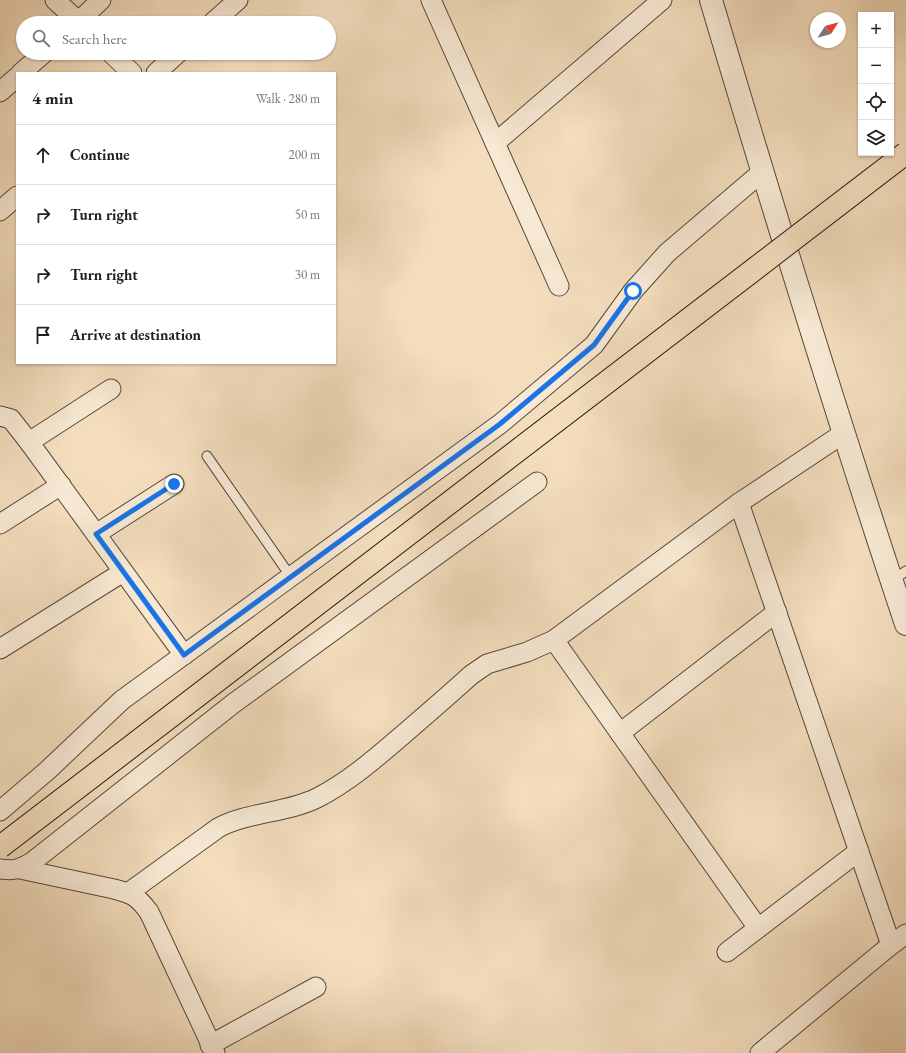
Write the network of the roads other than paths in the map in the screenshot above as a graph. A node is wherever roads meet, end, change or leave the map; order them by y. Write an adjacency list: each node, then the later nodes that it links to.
1 (55, 0): 7 (street)
2 (101, 0): 8 (street)
3 (238, 0): 9 (street)
4 (431, 0): 16 (street)
5 (662, 0): 16 (street)
6 (711, 0): 18 (street)
7 (71, 16)
8 (85, 16)
9 (220, 16)
10 (35, 60): 13 (street)
11 (118, 60): 14 (street)
12 (170, 60): 15 (street)
13 (19, 72)
14 (131, 72)
15 (157, 72)
16 (495, 143): 21 (street)
17 (906, 153): 43 (main road, bridge)
18 (762, 172): 24 (street); 35 (street)
19 (16, 197): 20 (street)
20 (0, 211)
21 (559, 286)
22 (111, 389): 25 (street)
23 (0, 416): 25 (street)
24 (844, 433): 30 (street); 34 (street)
25 (29, 442): 29 (street)
26 (207, 456): 35 (lane)
27 (537, 482): 46 (street)
28 (174, 484): 32 (street)
29 (61, 485): 31 (street); 32 (street)
30 (739, 503): 36 (street); 38 (street)
31 (0, 524)
32 (96, 534): 33 (street)
33 (123, 572): 39 (street); 40 (street)
34 (899, 576): 37 (street)
35 (291, 577): 40 (street)
36 (777, 612): 41 (street); 44 (street)
37 (906, 624)
38 (554, 640): 41 (street); 47 (street)
39 (0, 649)
40 (184, 655): 42 (street)
41 (620, 733): 48 (street)
42 (0, 811)
43 (0, 847)
44 (859, 851): 48 (street); 49 (street)
45 (0, 869): 46 (street)
46 (20, 869): 47 (street)
47 (128, 893): 52 (street)
48 (758, 928): 50 (street)
49 (899, 940): 53 (street)
50 (727, 952)
51 (316, 987): 52 (street)
52 (212, 1049)
53 (760, 1053)

